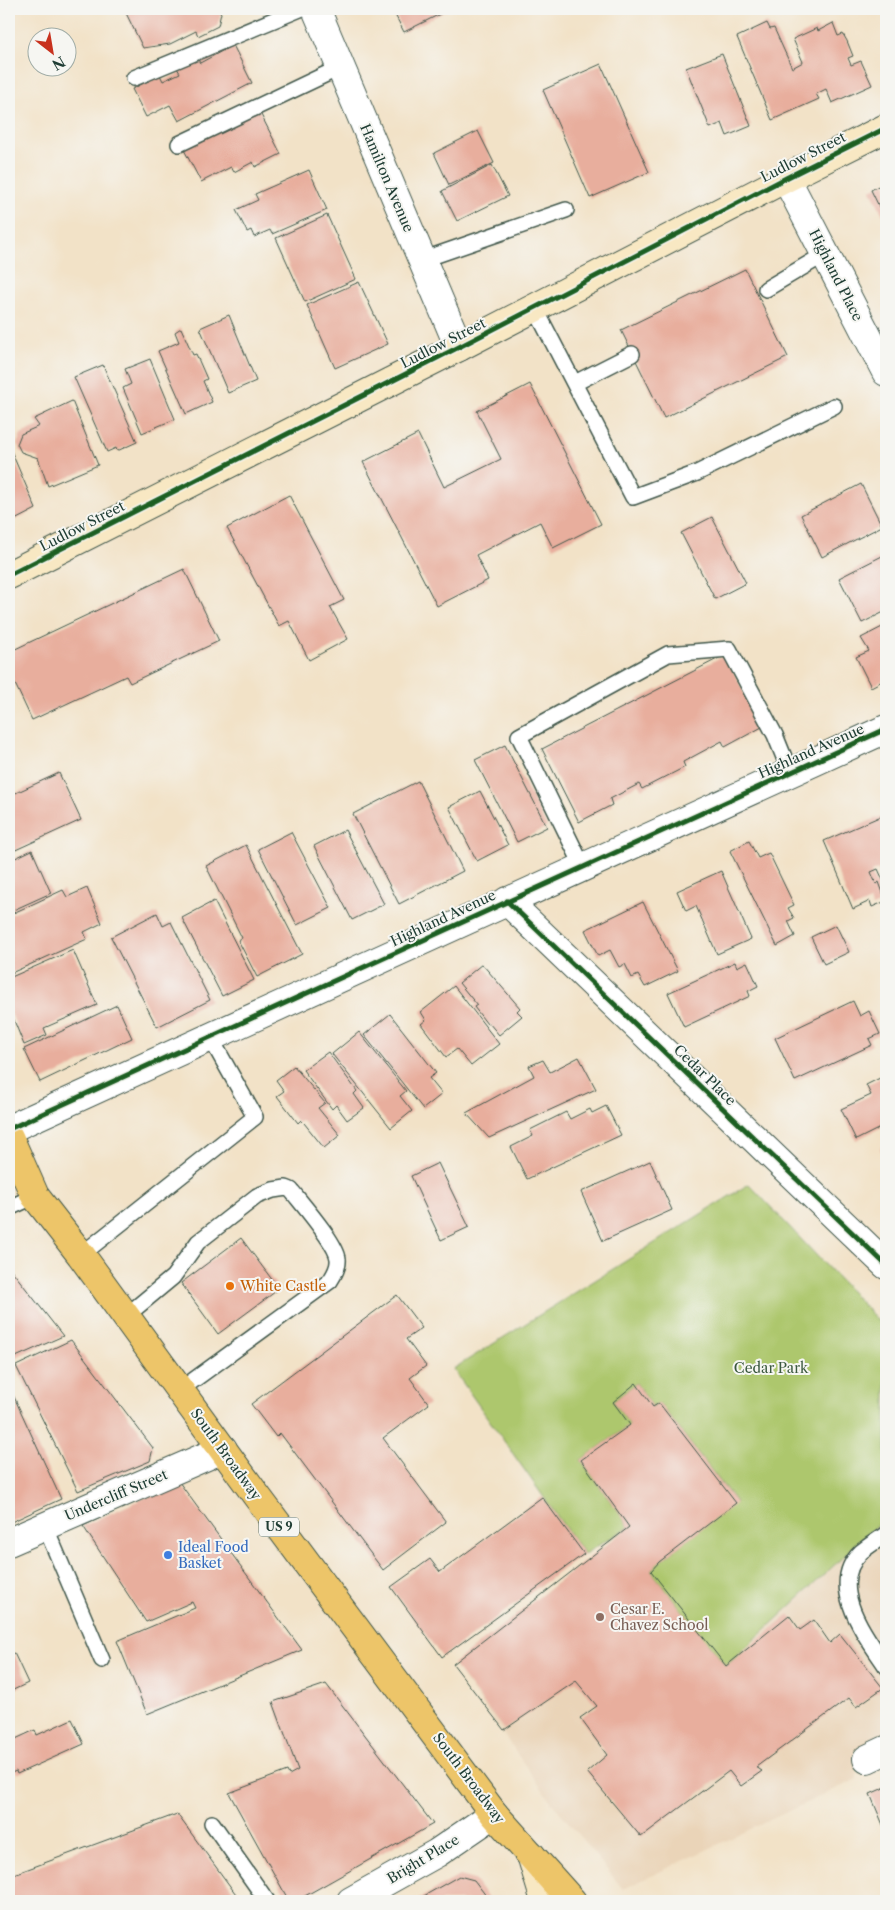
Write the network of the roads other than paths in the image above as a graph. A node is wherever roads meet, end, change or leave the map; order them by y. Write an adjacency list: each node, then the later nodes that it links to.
1 (300, 9): 4 (lane)
2 (316, 9): 3 (street, Hamilton Avenue)
3 (340, 67): 6 (lane); 10 (street, Hamilton Avenue)
4 (134, 78)
5 (886, 128): 7 (street, Ludlow Street)
6 (179, 144)
7 (786, 178): 9 (street, Highland Place); 12 (street, Ludlow Street)
8 (566, 210): 10 (lane)
9 (825, 254): 11 (lane); 15 (street, Highland Place)
10 (422, 260): 13 (street, Hamilton Avenue)
11 (766, 289)
12 (535, 308): 13 (street, Ludlow Street); 16 (lane)
13 (460, 347): 18 (street, Ludlow Street)
14 (632, 354): 16 (lane)
15 (886, 372)
16 (575, 383): 17 (lane)
17 (834, 406)
18 (9, 575)
19 (886, 729): 20 (street, Highland Avenue)
20 (790, 772): 21 (street, Highland Avenue); 21 (lane)
21 (583, 867): 22 (street, Highland Avenue)
22 (507, 901): 23 (street, Highland Avenue); 29 (street, Cedar Place)
23 (210, 1037): 24 (street, Highland Avenue); 28 (lane)
24 (9, 1129)
25 (9, 1137): 26 (main road, South Broadway / US 9)
26 (35, 1196): 27 (lane); 28 (main road, South Broadway / US 9)
27 (9, 1208)
28 (81, 1256): 30 (main road, South Broadway / US 9)
29 (886, 1265)
30 (126, 1316): 31 (main road, South Broadway / US 9); 31 (lane)
31 (180, 1390): 32 (main road, South Broadway / US 9)
32 (223, 1449): 33 (street, Undercliff Street); 38 (main road, South Broadway / US 9)
33 (45, 1526): 35 (street, Undercliff Street); 36 (lane)
34 (886, 1534): 37 (lane)
35 (9, 1542)
36 (102, 1660)
37 (886, 1666)
38 (494, 1814): 40 (main road, South Broadway / US 9); 42 (street, Bright Place)
39 (212, 1823): 41 (lane)
40 (531, 1855): 43 (street); 44 (main road, South Broadway / US 9)
41 (267, 1901)
42 (351, 1901)
43 (545, 1901)
44 (572, 1901)

